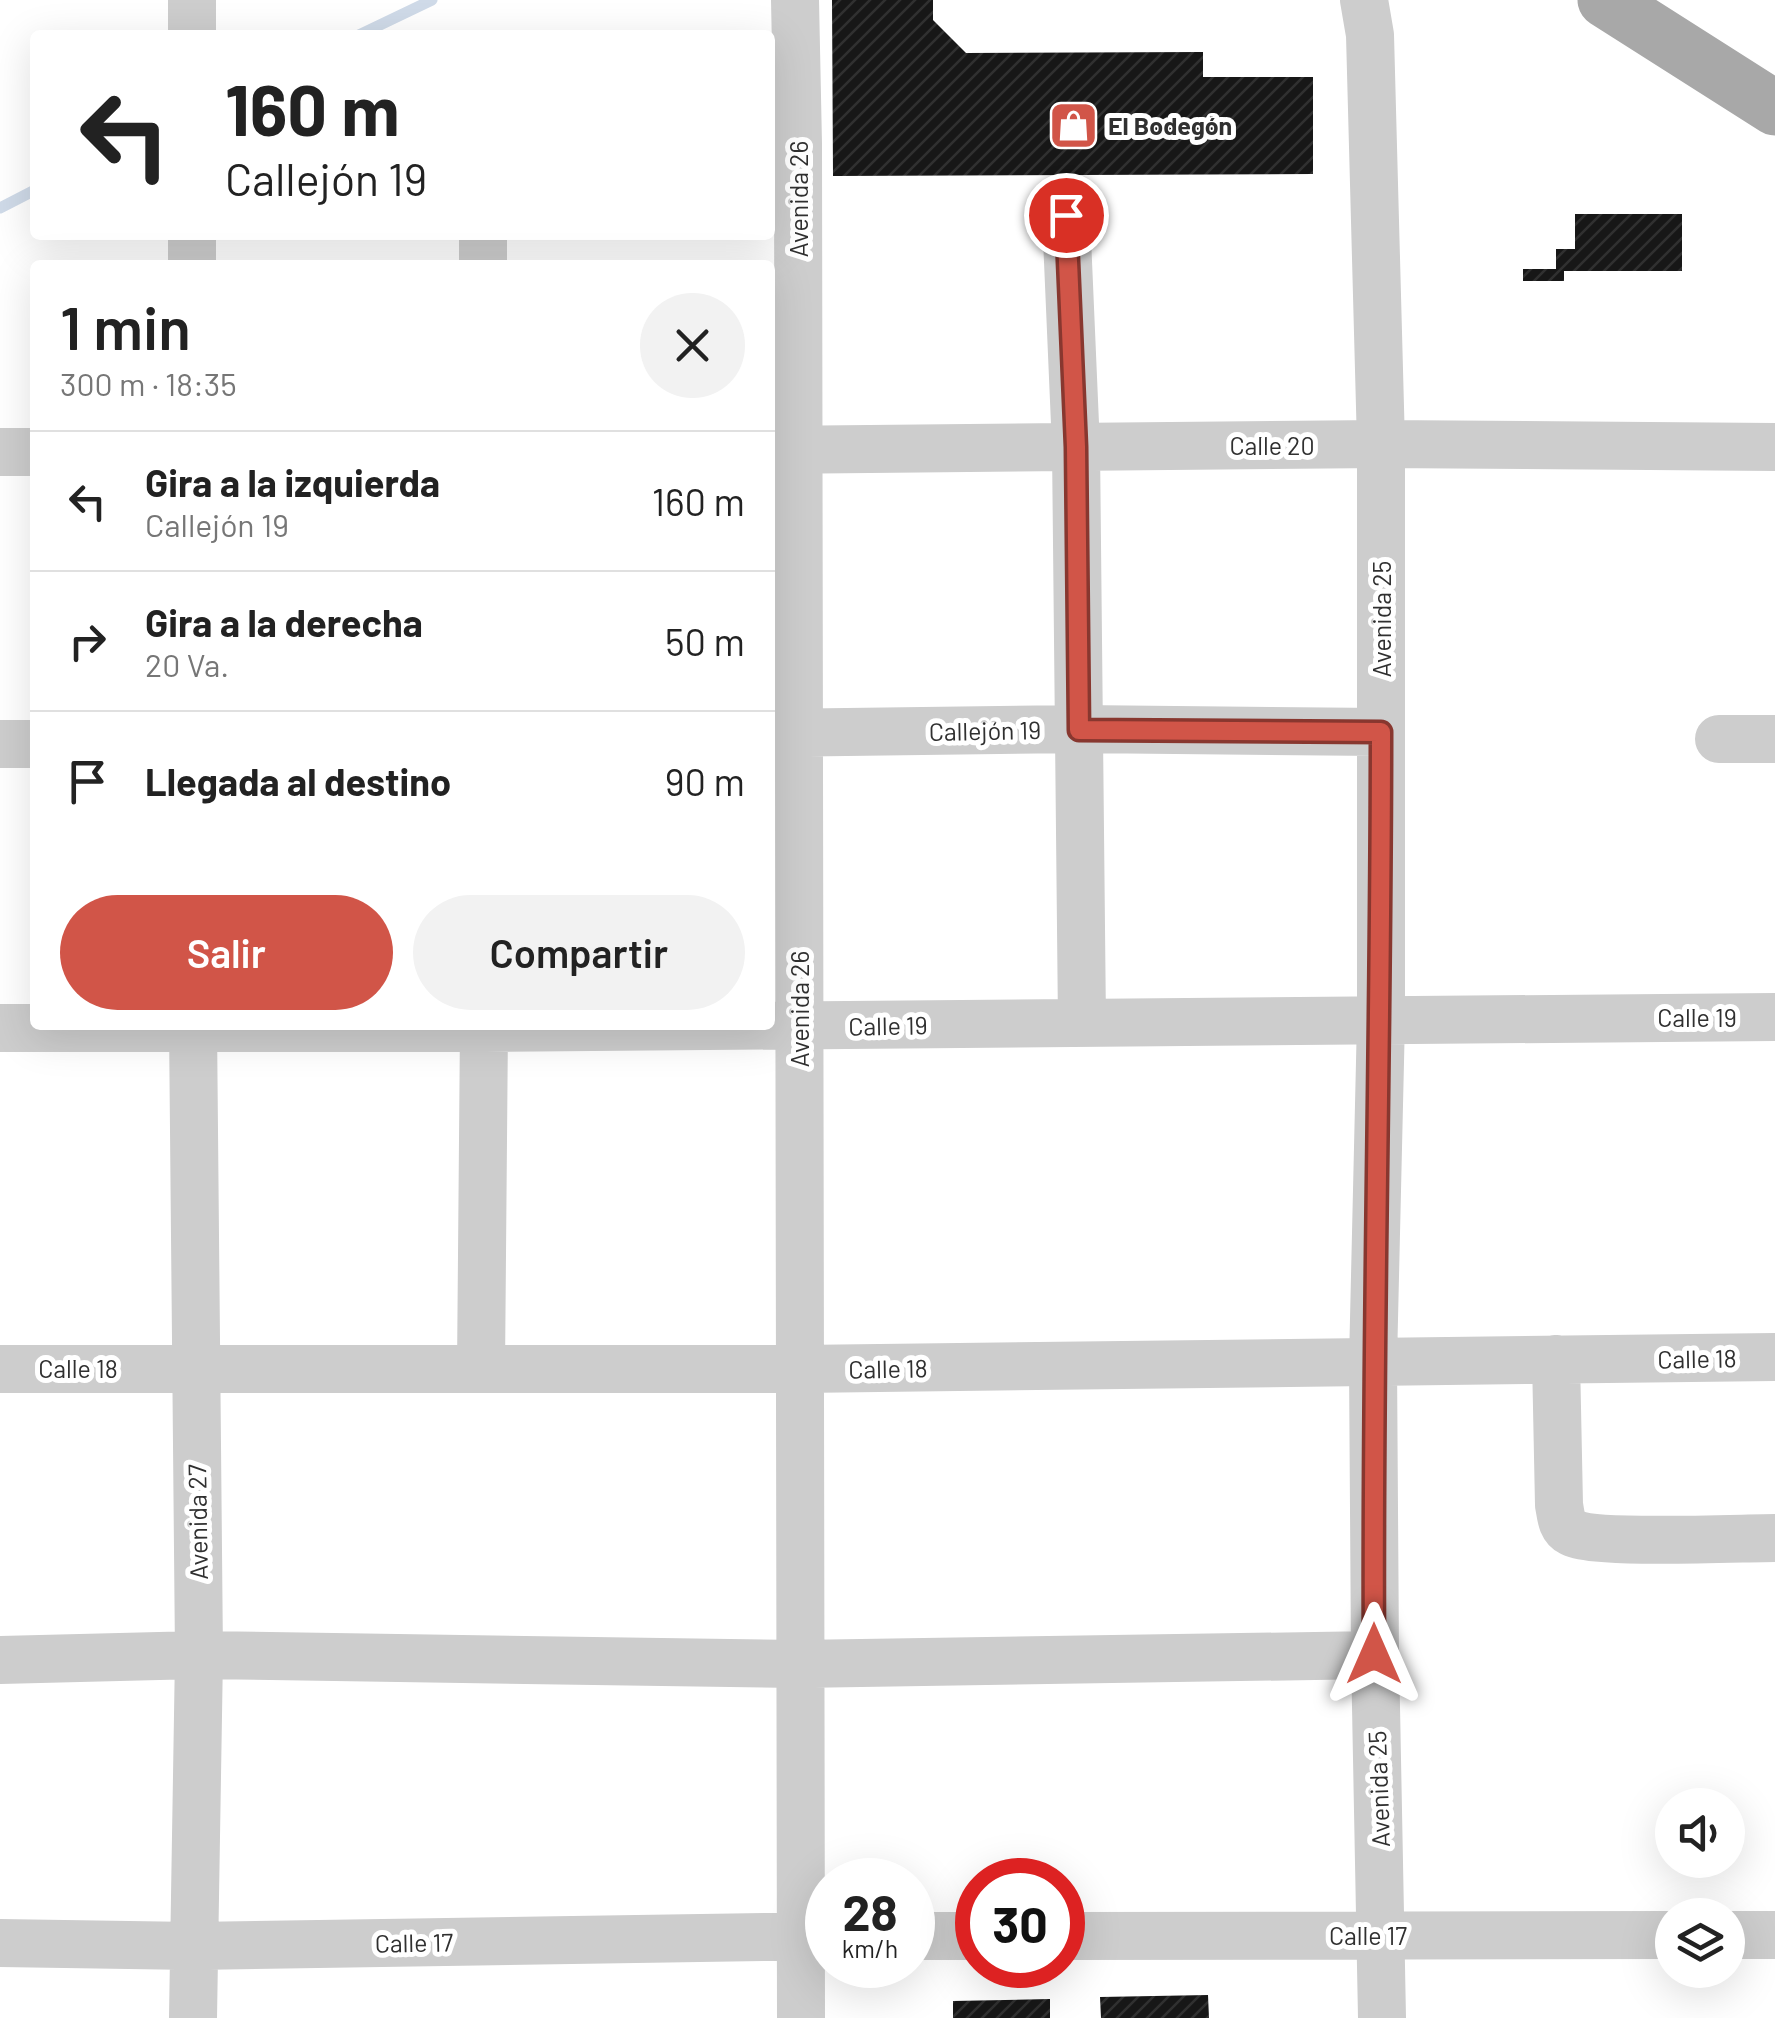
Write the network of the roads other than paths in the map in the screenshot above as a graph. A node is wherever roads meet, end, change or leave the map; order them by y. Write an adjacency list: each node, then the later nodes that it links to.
1 (192, 0): 5 (street)
2 (795, 0): 7 (street, Avenida 26)
3 (1364, 0): 9 (street, Avenida 25)
4 (1604, 0): 6 (main road)
5 (192, 30)
6 (1775, 108)
7 (784, 144): 12 (street, Avenida 26)
8 (1066, 215): 10 (street)
9 (1381, 444): 10 (street, Calle 20); 11 (street, Calle 20); 17 (street, Avenida 25)
10 (1076, 447): 12 (street, Calle 20); 15 (street)
11 (1775, 448)
12 (784, 450): 16 (street, Avenida 26)
13 (0, 452): 14 (street)
14 (30, 452)
15 (1079, 730): 16 (street, Callejón 19); 17 (street, Callejón 19); 24 (street)
16 (784, 732): 26 (street, Avenida 26)
17 (1381, 732): 23 (street, Avenida 25)
18 (1719, 739): 19 (street)
19 (1775, 739)
20 (0, 744): 21 (street)
21 (30, 744)
22 (1775, 1017): 23 (street, Calle 19)
23 (1381, 1019): 24 (street, Calle 19); 33 (street, Avenida 25)
24 (1082, 1022): 26 (street, Calle 19)
25 (775, 1026): 26 (street, Calle 19)
26 (800, 1026): 37 (street, Avenida 26)
27 (0, 1028): 28 (street, Calle 19)
28 (30, 1028)
29 (193, 1030): 34 (street, Avenida 27)
30 (484, 1030): 35 (street)
31 (1775, 1356): 32 (street, Calle 18)
32 (1556, 1360): 33 (street, Calle 18); 38 (street)
33 (1374, 1362): 37 (street, Calle 18); 39 (street, Avenida 25)
34 (196, 1368): 35 (street, Calle 18); 36 (street, Calle 18); 40 (street, Avenida 27)
35 (481, 1368): 37 (street, Calle 18)
36 (0, 1369)
37 (800, 1369): 42 (street, Avenida 26)
38 (1775, 1538)
39 (1374, 1654): 42 (street); 44 (street, Avenida 25)
40 (199, 1655): 41 (street); 42 (street); 51 (street, Avenida 27)
41 (0, 1660)
42 (798, 1664): 43 (street, Avenida 26)
43 (809, 1858)
44 (1382, 1935): 45 (street, Calle 17); 49 (street, Calle 17); 55 (street, Avenida 25)
45 (1655, 1935)
46 (1745, 1935): 47 (street)
47 (1775, 1935)
48 (805, 1936): 51 (street, Calle 17)
49 (1085, 1936)
50 (0, 1943): 51 (street, Calle 17)
51 (193, 1946): 53 (street, Avenida 27)
52 (806, 1988): 54 (street, Avenida 26)
53 (193, 2018)
54 (801, 2018)
55 (1382, 2018)

